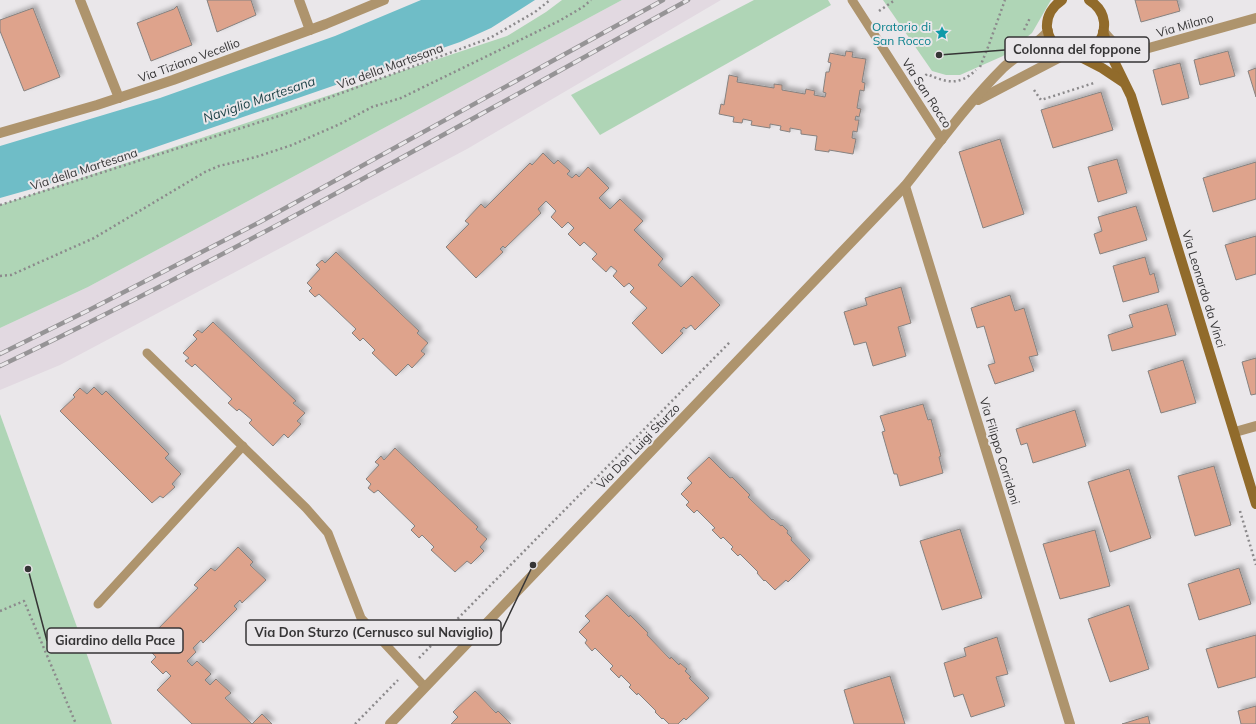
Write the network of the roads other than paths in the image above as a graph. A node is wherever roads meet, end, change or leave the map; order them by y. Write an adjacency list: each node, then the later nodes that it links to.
1 (80, 0): 13 (street)
2 (299, 0): 8 (street)
3 (384, 0): 8 (street, Via Tiziano Vecellio)
4 (852, 0): 16 (lane, Via San Rocco)
5 (1060, 1): 9 (street)
6 (1093, 2): 10 (street, Via Leonardo da Vinci)
7 (1256, 18): 10 (street, Via Milano)
8 (310, 30): 13 (street, Via Tiziano Vecellio)
9 (1048, 31): 11 (street); 14 (street, Via San Rocco)
10 (1103, 32): 11 (street); 12 (street, Via Leonardo da Vinci)
11 (1070, 53): 12 (street); 14 (street, Via San Rocco)
12 (1124, 83): 20 (street, Via Leonardo da Vinci)
13 (119, 98): 15 (street, Via Tiziano Vecellio)
14 (971, 104): 16 (street, Via San Rocco)
15 (0, 133)
16 (942, 140): 17 (street, Via San Rocco)
17 (905, 186): 24 (street, Via Don Luigi Sturzo); 26 (street, Via Filippo Corridoni)
18 (147, 353): 21 (lane)
19 (1256, 426): 20 (street)
20 (1235, 432): 22 (street, Via Leonardo da Vinci)
21 (243, 446): 23 (lane); 24 (lane)
22 (1256, 504)
23 (98, 604)
24 (426, 687): 25 (street, Via Don Luigi Sturzo)
25 (390, 724)
26 (1070, 724)

